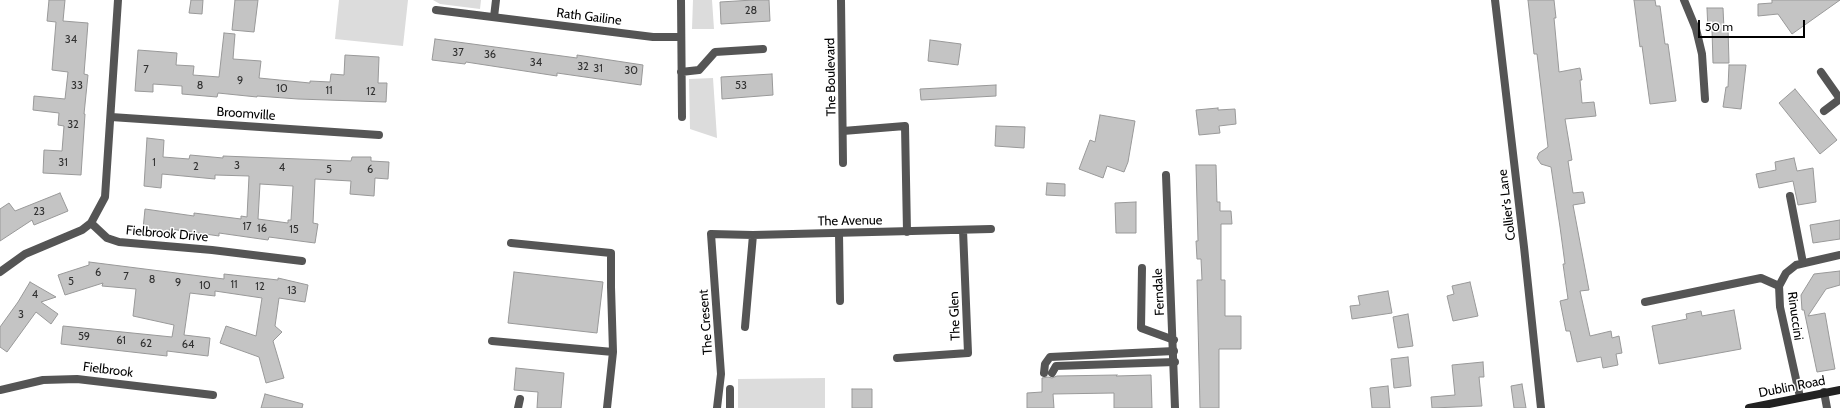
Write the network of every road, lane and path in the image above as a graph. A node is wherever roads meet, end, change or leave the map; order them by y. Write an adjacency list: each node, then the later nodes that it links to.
1 (118, 0): 16 (street)
2 (496, 0): 8 (street)
3 (681, 0): 9 (street)
4 (842, 0): 18 (street, The Boulevard)
5 (1495, 0): 58 (street, Collier's Lane)
6 (1684, 0): 13 (street)
7 (436, 10): 8 (street, Rath Gailine)
8 (494, 17): 9 (street, Rath Gailine)
9 (681, 37): 11 (street)
10 (763, 49): 11 (street)
11 (681, 72): 17 (street)
12 (1821, 72): 14 (street)
13 (1705, 99)
14 (1840, 99): 15 (street)
15 (1824, 111)
16 (111, 117): 19 (street, Broomville); 23 (street)
17 (682, 117)
18 (843, 131): 20 (street); 26 (street, The Boulevard)
19 (379, 135)
20 (843, 163)
21 (1166, 175): 40 (street, Ferndale)
22 (1790, 196): 33 (street)
23 (91, 223): 32 (street, Fielbrook Drive); 35 (street)
24 (990, 229): 25 (street, The Avenue)
25 (963, 230): 26 (street, The Avenue); 44 (street, The Glen)
26 (907, 232): 27 (street, The Avenue)
27 (839, 233): 29 (street, The Avenue); 37 (street)
28 (711, 234): 29 (street, The Avenue); 55 (street, The Cresent)
29 (753, 236): 39 (street)
30 (511, 243): 43 (street)
31 (1840, 255): 33 (street, Rinuccini)
32 (302, 261)
33 (1803, 263): 36 (street, Rinuccini)
34 (1142, 268): 40 (street)
35 (0, 272)
36 (1779, 286): 38 (street); 51 (street, Rinuccini)
37 (840, 301)
38 (1645, 302)
39 (745, 327)
40 (1174, 340): 42 (street, Ferndale)
41 (492, 341): 43 (street)
42 (1174, 351): 45 (street, Ferndale); 45 (street)
43 (613, 352): 54 (street)
44 (897, 358)
45 (1174, 362): 57 (street, Ferndale)
46 (730, 389): 56 (street)
47 (0, 390): 50 (street, Fielbrook)
48 (1840, 390): 49 (main road, Dublin Road)
49 (1824, 392): 51 (main road, Dublin Road); 60 (street)
50 (213, 395)
51 (1800, 397): 59 (main road, Dublin Road)
52 (520, 399): 53 (street)
53 (518, 408)
54 (607, 408)
55 (717, 408)
56 (730, 408)
57 (1176, 408)
58 (1541, 408)
59 (1751, 408)
60 (1827, 408)

